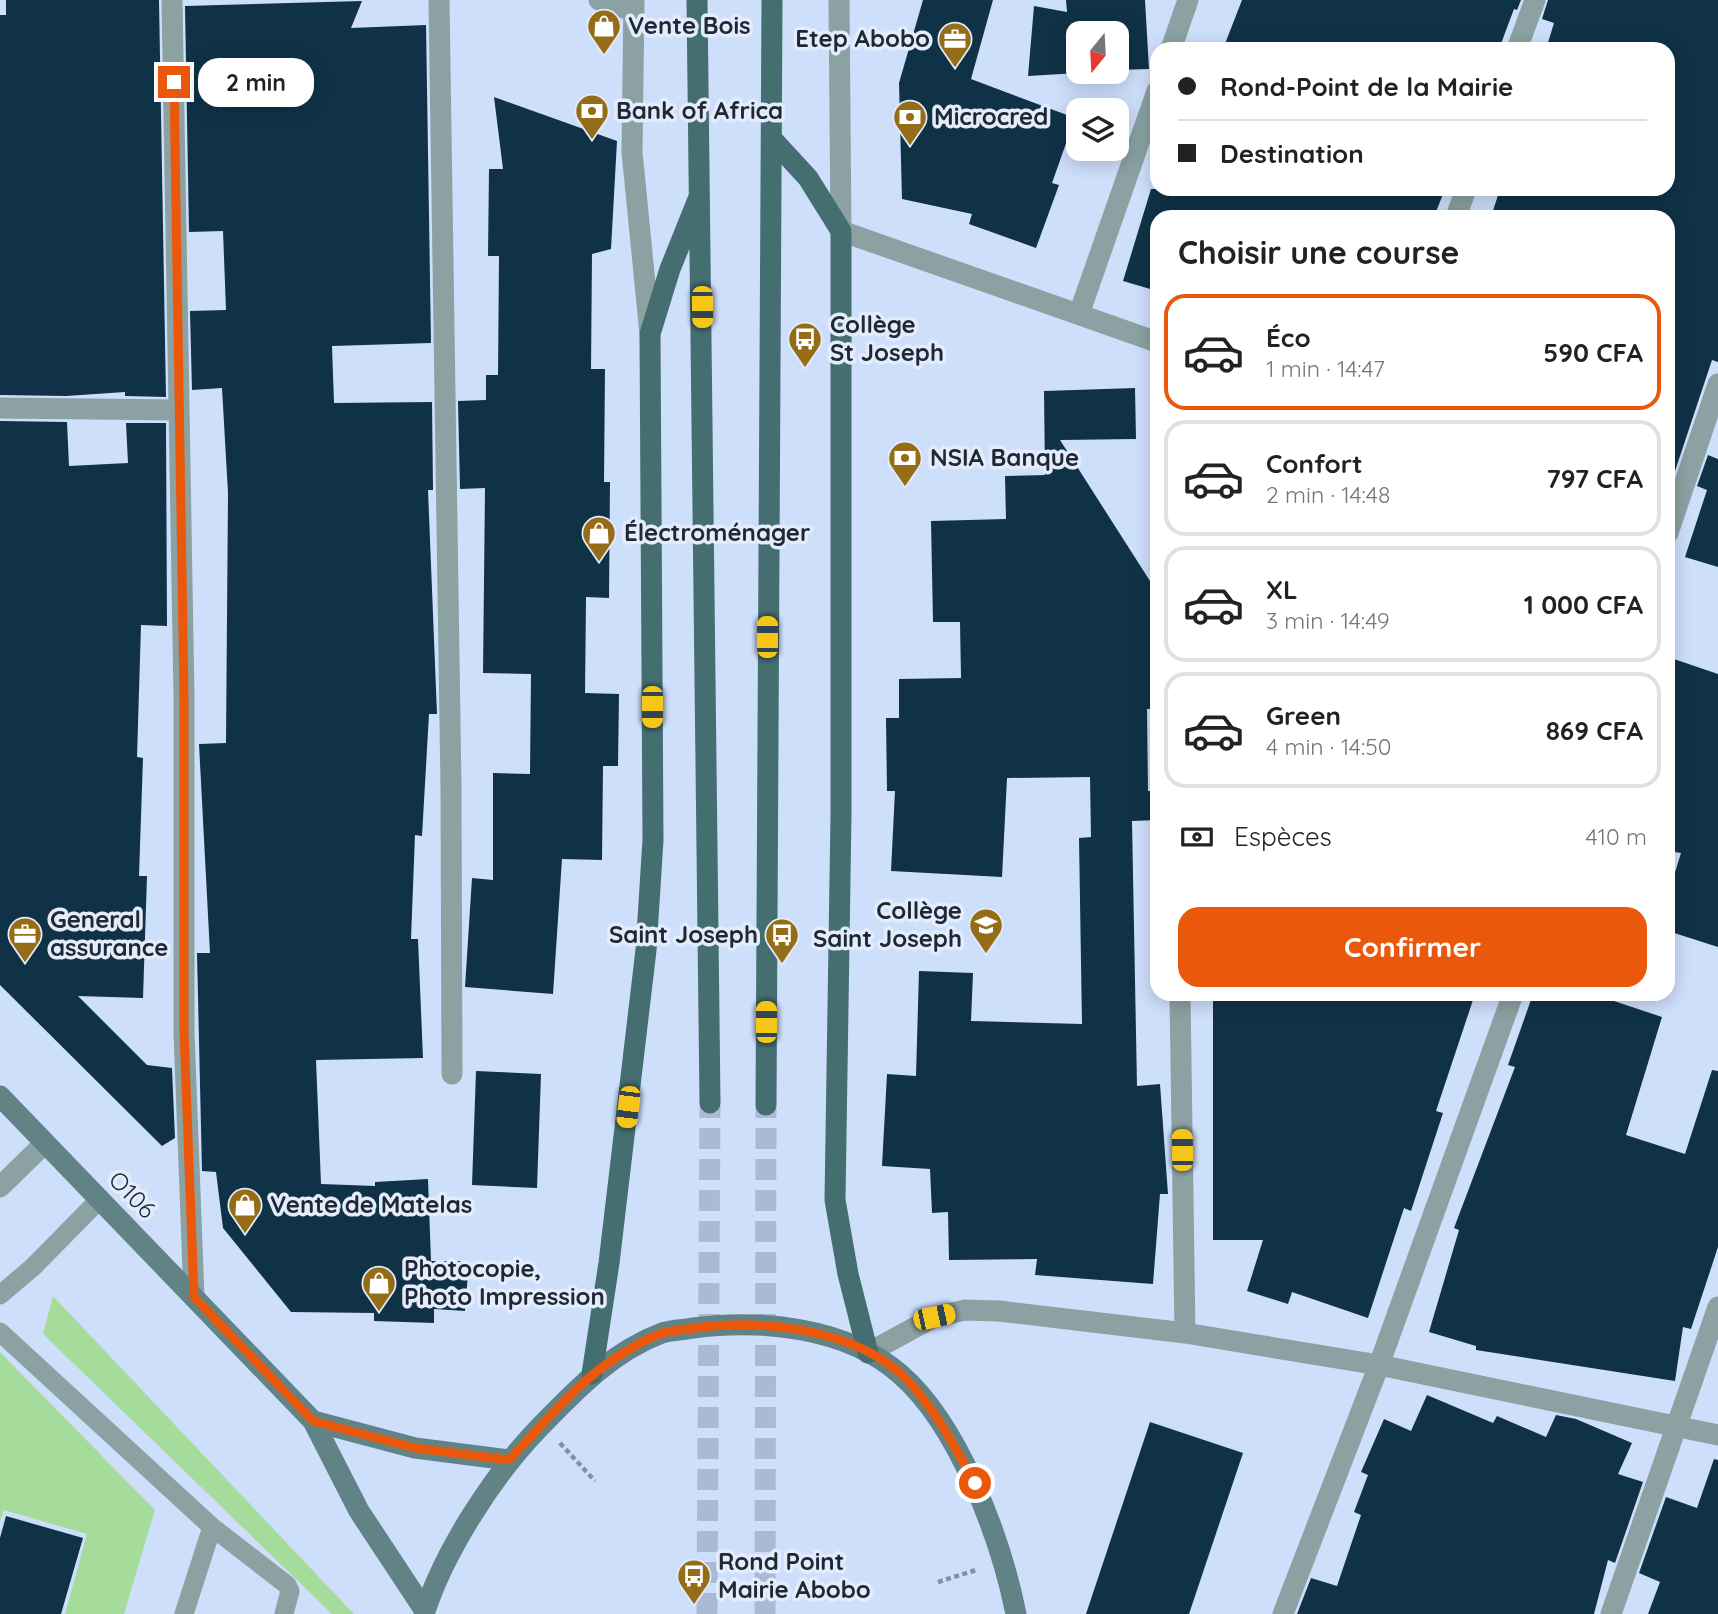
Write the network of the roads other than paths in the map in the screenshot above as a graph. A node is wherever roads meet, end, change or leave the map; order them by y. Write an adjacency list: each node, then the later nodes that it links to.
1 (172, 0): 21 (street)
2 (439, 0): 26 (street)
3 (599, 0): 9 (street)
4 (697, 0): 14 (main road)
5 (772, 0): 13 (main road)
6 (839, 0): 15 (street)
7 (1188, 0): 10 (street)
8 (1535, 0): 11 (street)
9 (633, 6): 17 (street)
10 (1173, 42)
11 (1520, 42)
12 (1150, 111): 16 (street)
13 (773, 140): 15 (main road); 29 (main road)
14 (699, 197): 17 (main road); 28 (main road)
15 (841, 231): 16 (street); 38 (main road)
16 (1079, 314): 18 (street)
17 (650, 334): 40 (main road)
18 (1150, 339)
19 (1718, 384): 22 (street)
20 (0, 408): 21 (street)
21 (178, 410): 34 (street)
22 (1709, 441): 23 (street)
23 (1675, 514)
24 (1180, 1001): 37 (street)
25 (1510, 1001): 39 (street)
26 (452, 1074)
27 (0, 1096): 30 (main road, O106)
28 (710, 1103)
29 (766, 1105)
30 (45, 1143): 31 (street); 32 (main road, O106)
31 (0, 1187)
32 (100, 1199): 33 (lane); 34 (main road, O106)
33 (0, 1295)
34 (194, 1297): 41 (main road, O106)
35 (1718, 1307): 42 (street)
36 (0, 1332): 45 (lane)
37 (1185, 1333): 38 (street); 39 (street)
38 (868, 1353): 40 (main road); 49 (main road)
39 (1379, 1365): 42 (street); 50 (street)
40 (592, 1374): 44 (main road)
41 (313, 1421): 44 (main road); 46 (main road, O106)
42 (1674, 1428): 43 (street); 51 (street)
43 (1718, 1435)
44 (509, 1460): 46 (main road)
45 (212, 1527): 47 (lane); 48 (lane)
46 (424, 1612)
47 (184, 1614)
48 (284, 1614)
49 (1016, 1614)
50 (1283, 1614)
51 (1611, 1614)

